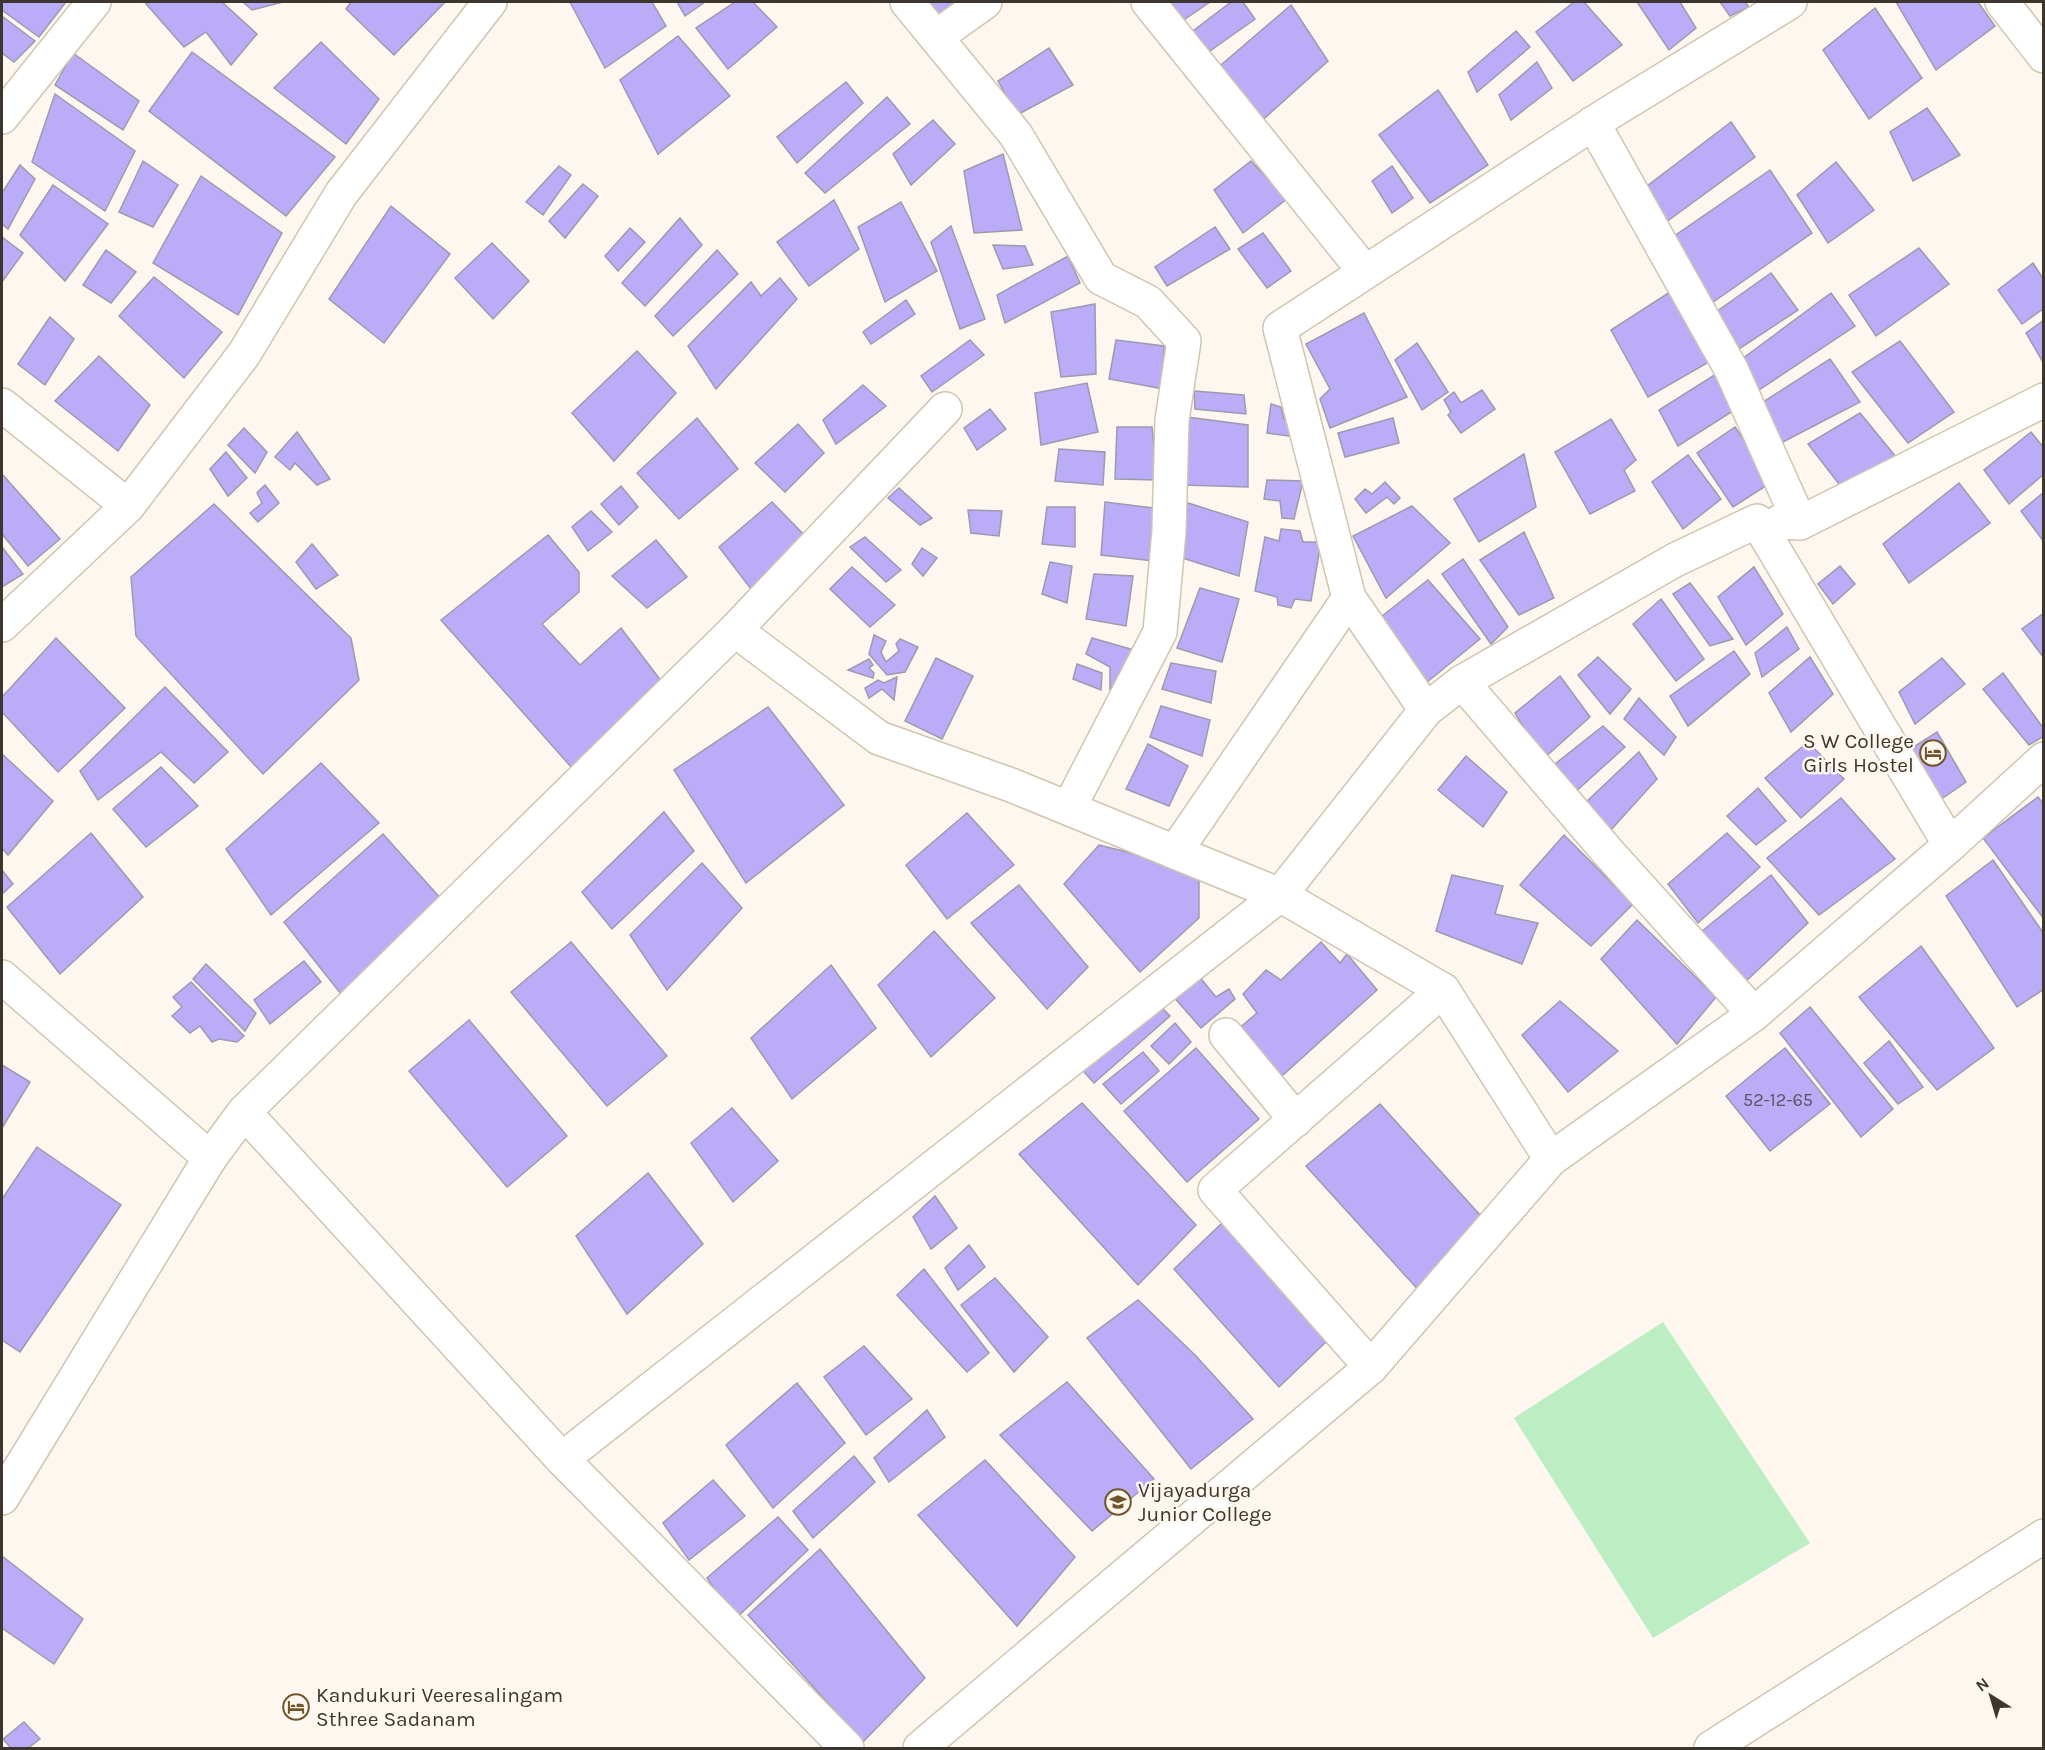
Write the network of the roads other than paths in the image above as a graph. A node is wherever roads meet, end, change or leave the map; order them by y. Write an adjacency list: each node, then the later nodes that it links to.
1 (94, 2): 10 (street)
2 (490, 2): 16 (street)
3 (907, 2): 8 (street)
4 (986, 2): 8 (street)
5 (1148, 2): 12 (street)
6 (1790, 2): 11 (street)
7 (2002, 2): 9 (street)
8 (936, 37): 25 (street)
9 (2043, 56)
10 (2, 117)
11 (1593, 123): 12 (street); 18 (street)
12 (1365, 272): 19 (street)
13 (2043, 400): 18 (street)
14 (2, 405): 16 (street)
15 (945, 409): 21 (street)
16 (128, 506): 20 (street)
17 (1757, 520): 18 (street); 22 (street); 26 (street)
18 (1800, 523)
19 (1349, 598): 23 (street); 27 (street)
20 (2, 625)
21 (735, 630): 25 (street); 33 (street)
22 (1462, 682): 23 (street); 31 (street)
23 (1426, 710): 28 (street)
24 (2043, 759): 26 (street)
25 (1069, 808): 27 (street)
26 (1950, 844): 31 (street)
27 (1175, 852): 28 (street)
28 (1280, 895): 30 (street); 38 (street)
29 (2, 978): 35 (street)
30 (1443, 990): 34 (street); 36 (street)
31 (1754, 1014): 36 (street)
32 (1226, 1035): 34 (street)
33 (244, 1112): 35 (street); 38 (street)
34 (1296, 1120): 37 (street)
35 (210, 1158): 39 (street)
36 (1551, 1159): 37 (street)
37 (1371, 1367): 42 (street)
38 (562, 1459): 41 (street)
39 (2, 1498)
40 (2043, 1536): 43 (street)
41 (847, 1749)
42 (920, 1749)
43 (1711, 1749)

